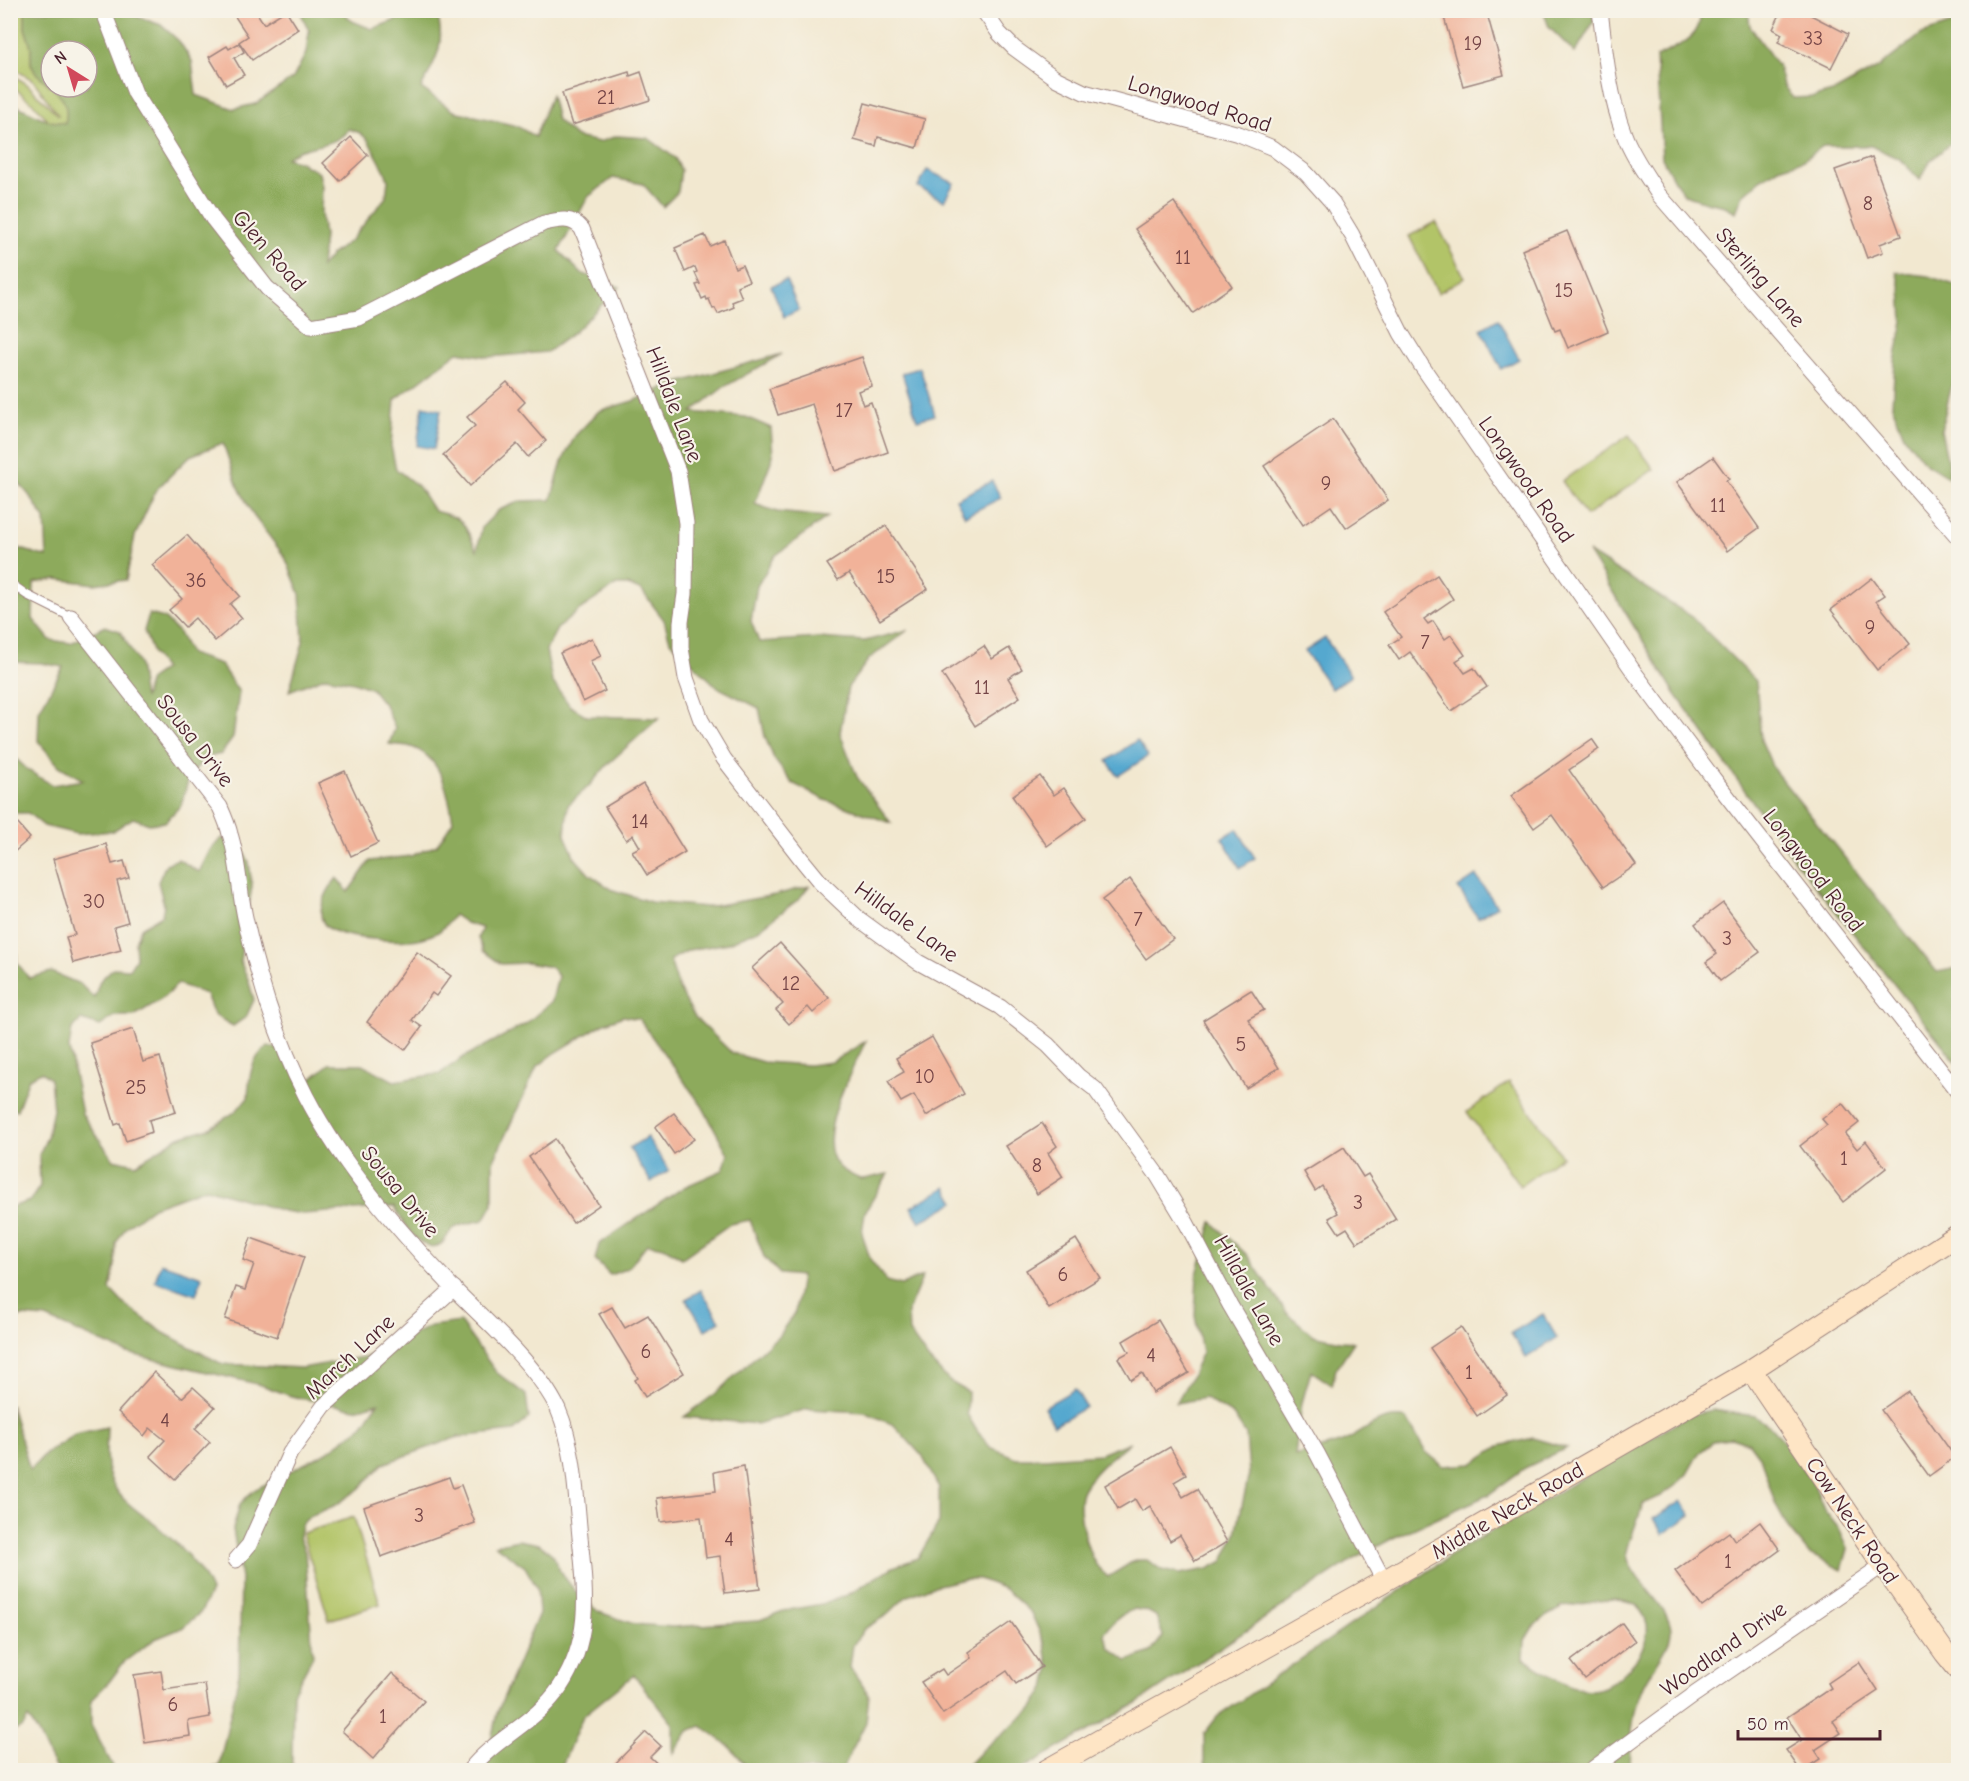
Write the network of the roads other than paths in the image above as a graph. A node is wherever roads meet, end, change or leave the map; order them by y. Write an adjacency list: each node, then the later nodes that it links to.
1 (103, 10): 4 (street, Glen Road)
2 (983, 10): 8 (street, Longwood Road)
3 (1600, 10): 5 (street, Sterling Lane)
4 (571, 221): 14 (street, Hilldale Lane)
5 (1959, 537)
6 (10, 583): 7 (lane)
7 (71, 617): 10 (street, Sousa Drive)
8 (1959, 1092)
9 (1959, 1235): 11 (main road, Middle Neck Road)
10 (454, 1288): 12 (street, March Lane); 16 (street, Sousa Drive)
11 (1751, 1370): 13 (main road, Cow Neck Road); 14 (main road, Middle Neck Road)
12 (236, 1560)
13 (1883, 1564): 15 (main road, Cow Neck Road); 18 (street, Woodland Drive)
14 (1383, 1581): 17 (main road, Middle Neck Road)
15 (1959, 1669)
16 (470, 1770)
17 (1047, 1770)
18 (1591, 1770)

